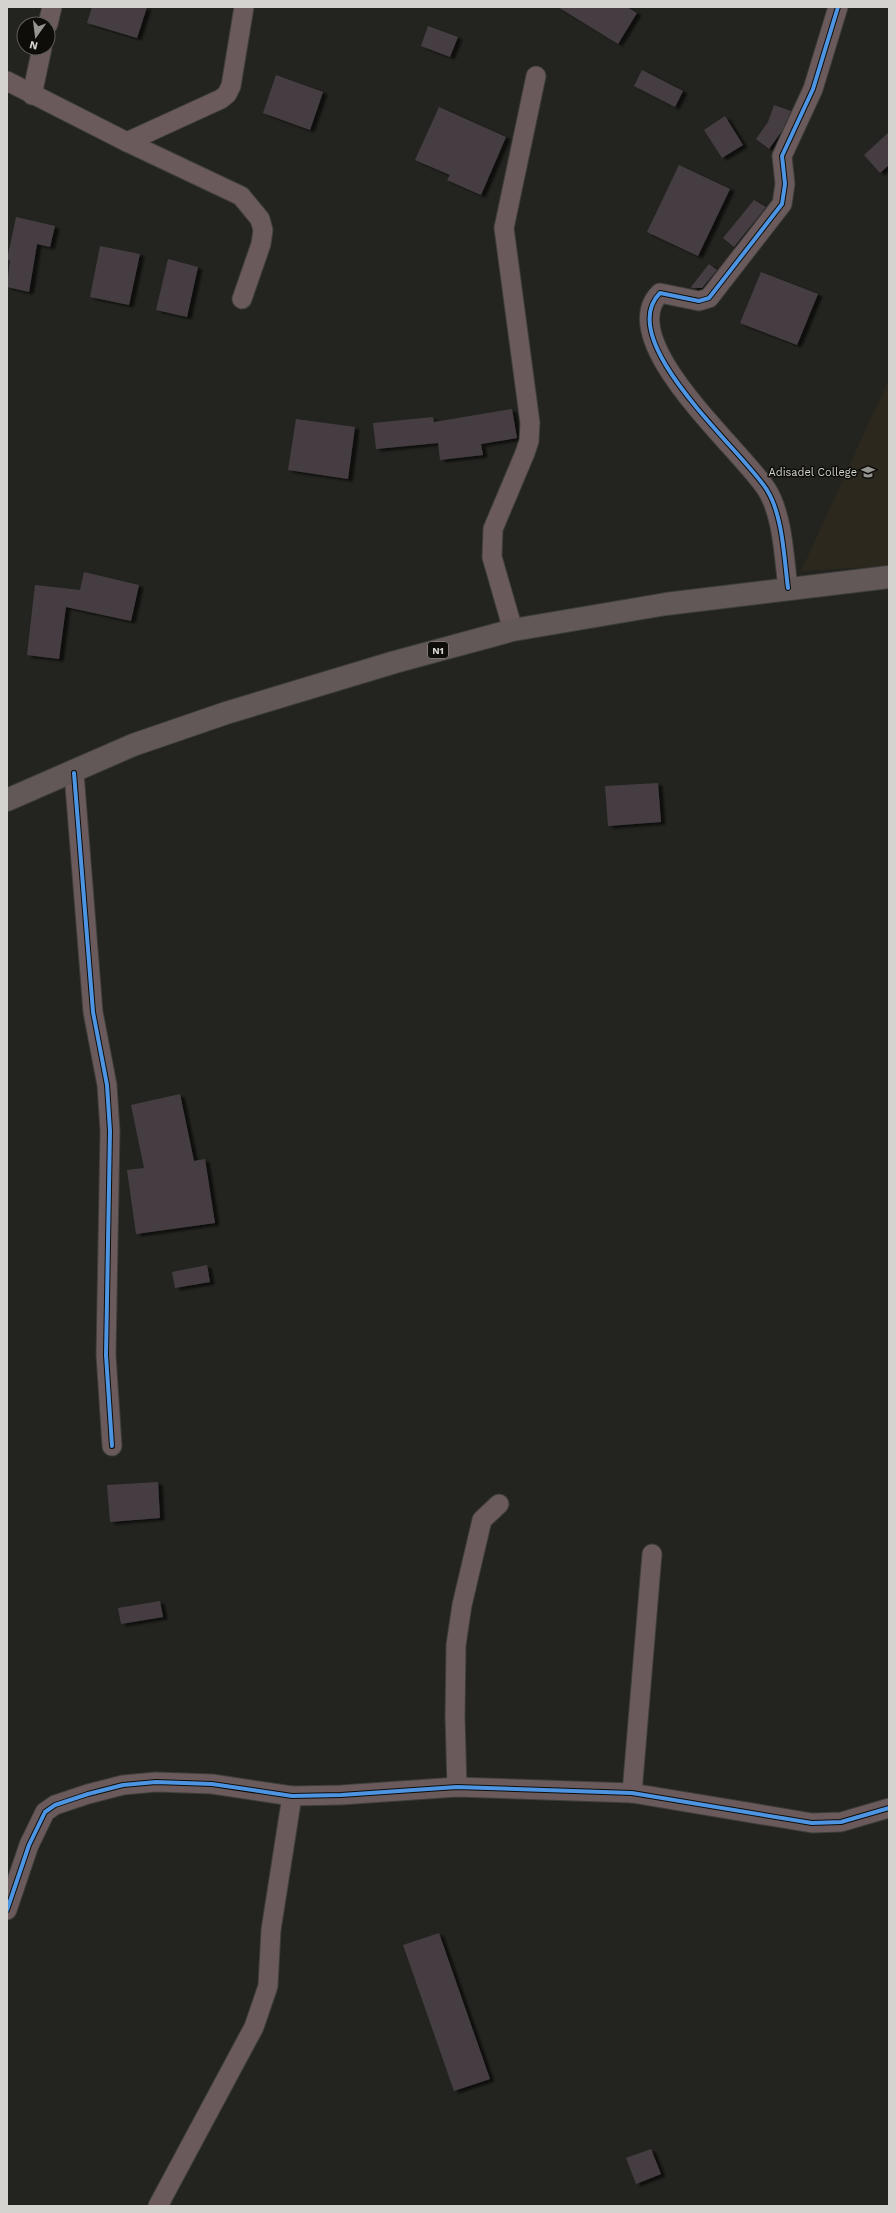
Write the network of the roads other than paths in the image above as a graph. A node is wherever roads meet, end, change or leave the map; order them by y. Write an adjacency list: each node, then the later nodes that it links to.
1 (244, 7): 7 (street)
2 (838, 7): 10 (street)
3 (40, 56): 6 (street)
4 (536, 76): 11 (street)
5 (7, 81): 6 (street)
6 (32, 95): 7 (street)
7 (127, 142): 8 (street)
8 (242, 299)
9 (889, 577): 10 (highway, N1)
10 (788, 588): 11 (highway, N1)
11 (513, 630): 12 (highway, N1)
12 (74, 773): 13 (highway, N1); 14 (street)
13 (7, 800)
14 (112, 1446)
15 (499, 1504): 17 (street)
16 (652, 1554): 18 (street)
17 (457, 1787): 18 (street); 19 (street)
18 (632, 1792): 20 (street)
19 (292, 1796): 21 (street); 22 (street)
20 (889, 1808)
21 (7, 1910)
22 (158, 2206)

